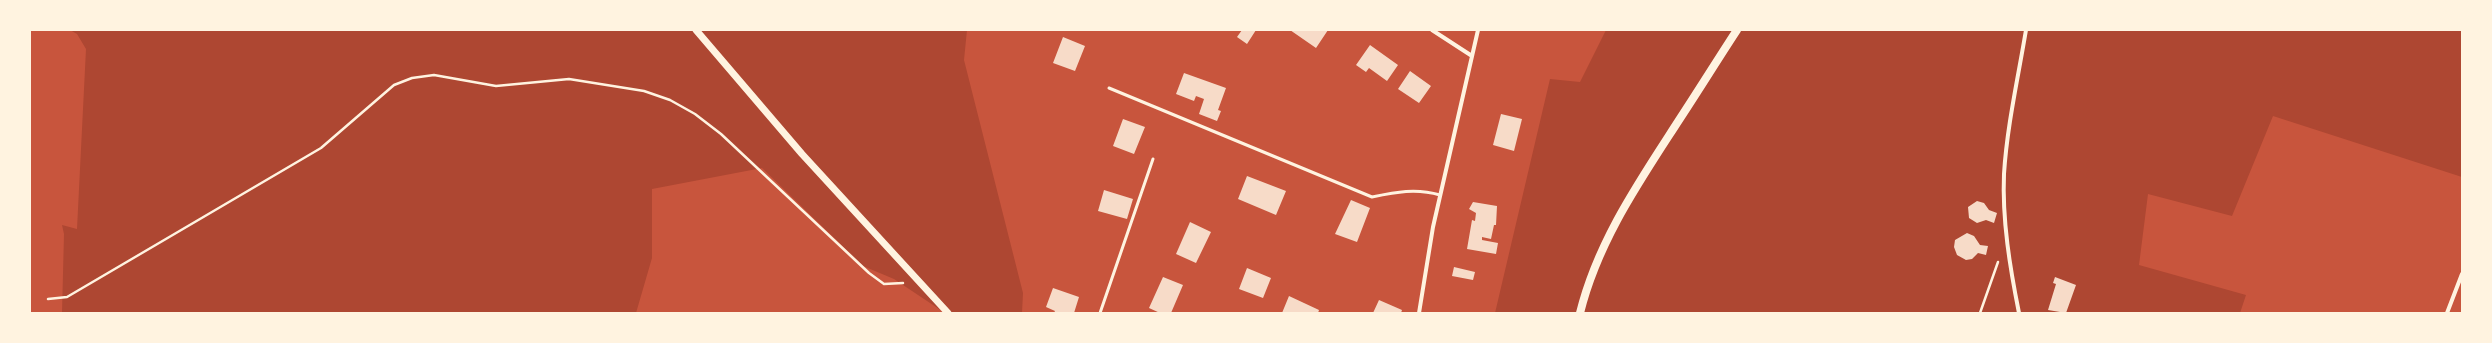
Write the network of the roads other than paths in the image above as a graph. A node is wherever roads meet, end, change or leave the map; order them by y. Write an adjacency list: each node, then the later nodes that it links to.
1 (696, 30): 11 (street)
2 (1432, 30): 6 (street)
3 (1478, 30): 6 (street)
4 (1737, 30): 14 (main road)
5 (2026, 30): 15 (street)
6 (1472, 56): 9 (street)
7 (1109, 88): 9 (lane)
8 (1153, 159): 12 (lane)
9 (1440, 195): 13 (street)
10 (2462, 274): 16 (street)
11 (948, 313)
12 (1100, 313)
13 (1419, 313)
14 (1580, 313)
15 (2019, 313)
16 (2447, 313)

